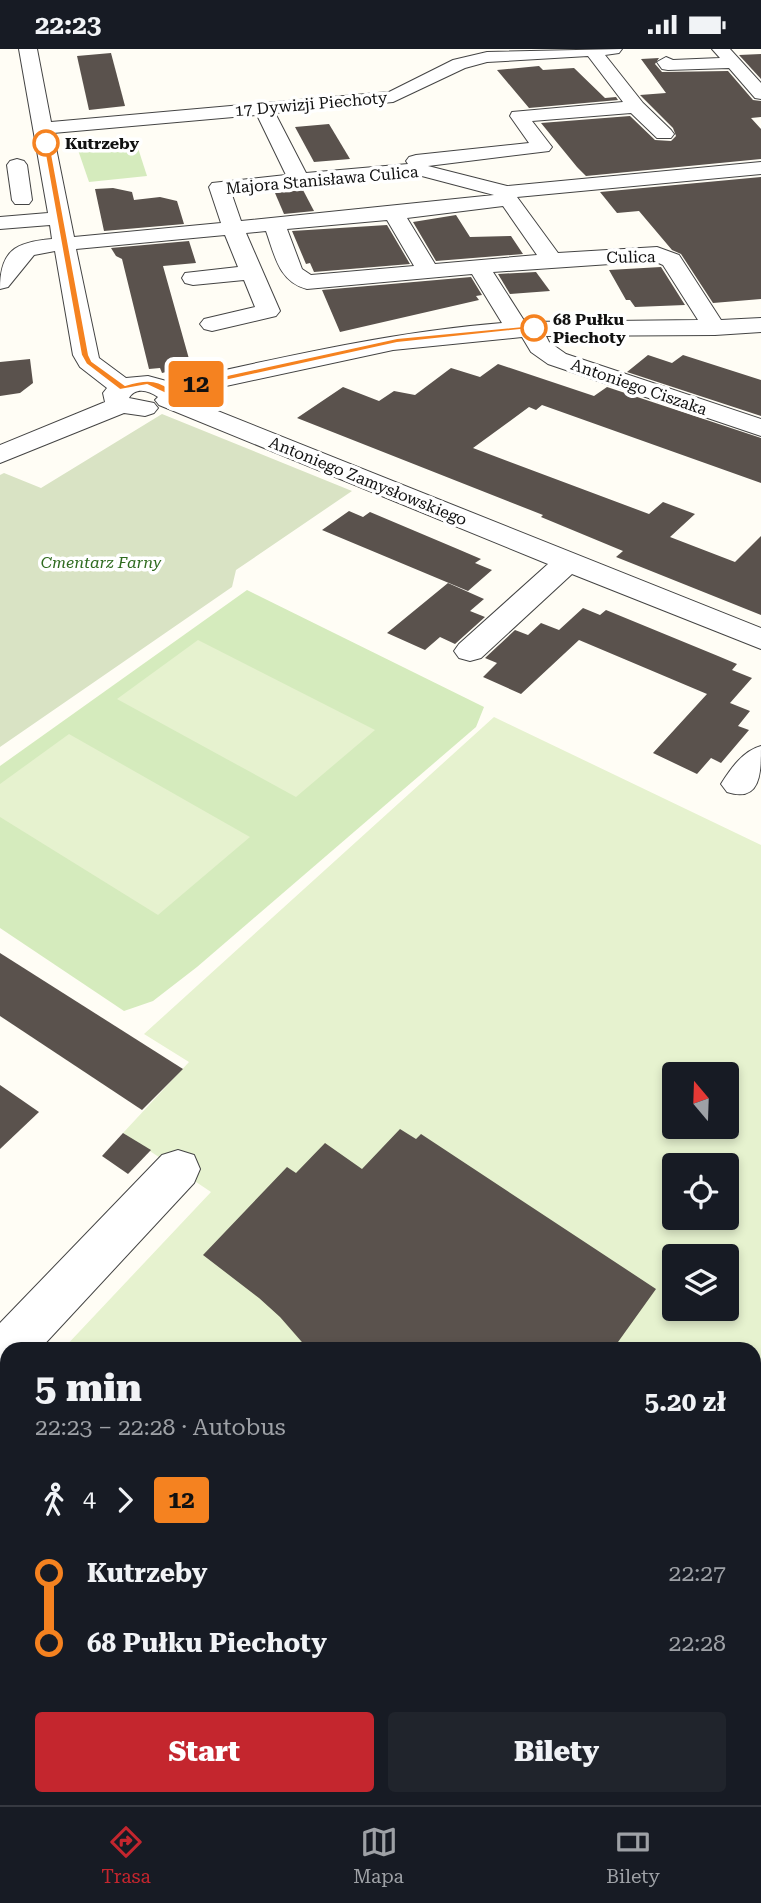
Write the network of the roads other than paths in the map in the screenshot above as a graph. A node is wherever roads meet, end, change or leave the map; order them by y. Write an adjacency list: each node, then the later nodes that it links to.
1 (614, 49): 2 (street, 17 Dywizji Piechoty)
2 (592, 50): 7 (street); 8 (street, 17 Dywizji Piechoty)
3 (22, 55): 9 (street)
4 (662, 56): 5 (street)
5 (727, 56): 6 (street)
6 (761, 94)
7 (636, 107): 10 (street); 13 (street)
8 (264, 109): 9 (street, 17 Dywizji Piechoty); 14 (street)
9 (43, 128): 18 (street)
10 (664, 134)
11 (17, 165): 16 (street)
12 (761, 168): 15 (street, Majora Stanisława Culica)
13 (418, 169): 14 (street, Majora Stanisława Culica); 15 (street, Majora Stanisława Culica)
14 (299, 180): 22 (street, Majora Stanisława Culica)
15 (508, 196): 19 (street, Majora Stanisława Culica); 24 (street)
16 (22, 200): 17 (street); 18 (street)
17 (0, 202)
18 (58, 208): 20 (street); 23 (street)
19 (394, 213): 21 (street, Majora Stanisława Culica); 26 (street)
20 (0, 223)
21 (274, 224): 22 (street, Majora Stanisława Culica); 26 (street, Culica)
22 (233, 228): 23 (street, Majora Stanisława Culica); 27 (street)
23 (65, 244): 29 (street, Majora Stanisława Culica); 36 (street)
24 (552, 260): 25 (street, Culica); 32 (street, Culica)
25 (479, 267): 26 (street, Culica); 33 (street, Antoniego Ciszaka)
26 (428, 271)
27 (251, 273): 28 (street); 30 (street)
28 (193, 278)
29 (0, 282)
30 (212, 324)
31 (761, 325): 32 (street)
32 (715, 328): 33 (street)
33 (523, 329): 34 (street); 38 (street, Antoniego Ciszaka)
34 (252, 372): 35 (street); 37 (street)
35 (167, 395): 36 (street); 37 (street, Antoniego Zamysłowskiego)
36 (122, 396): 39 (street)
37 (211, 418): 40 (street, Antoniego Zamysłowskiego)
38 (761, 428)
39 (0, 455)
40 (569, 561): 41 (street, Antoniego Zamysłowskiego); 42 (street)
41 (761, 639)
42 (470, 651)
43 (178, 1169): 44 (street)
44 (15, 1342)

